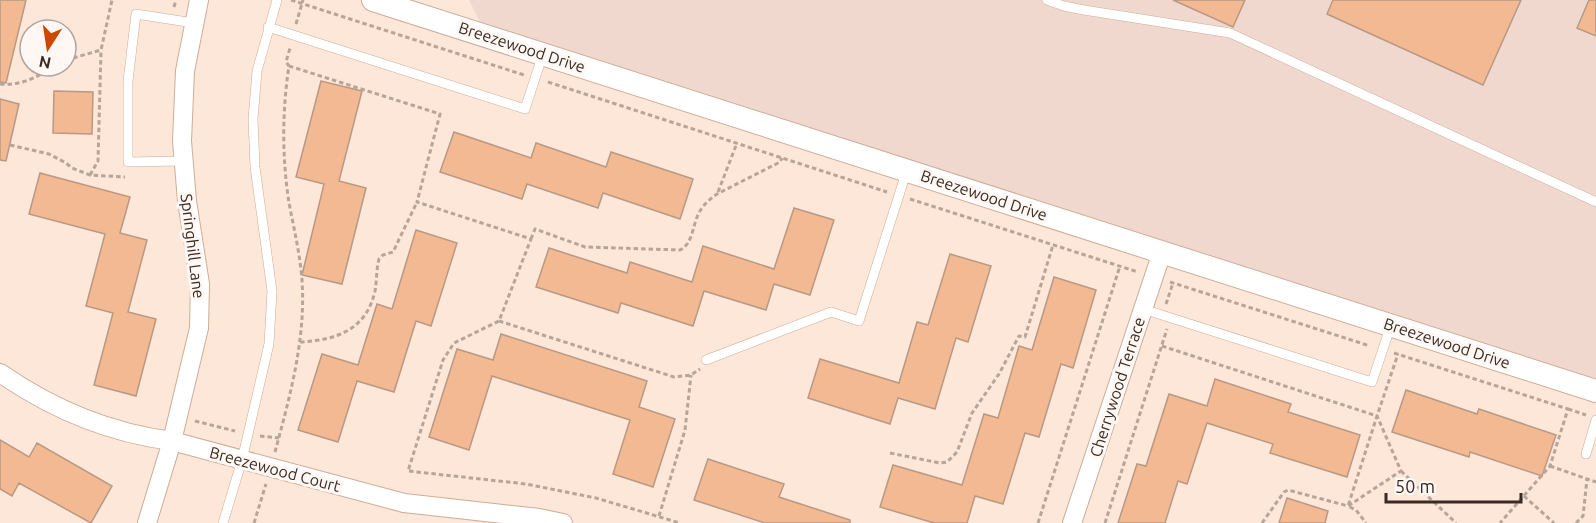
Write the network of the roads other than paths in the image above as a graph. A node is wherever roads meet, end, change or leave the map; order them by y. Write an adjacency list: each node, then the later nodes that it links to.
1 (199, 0): 5 (street, Springhill Lane)
2 (278, 0): 6 (lane)
3 (373, 0): 7 (street, Breezewood Drive)
4 (1047, 0): 10 (lane)
5 (194, 23): 8 (street, Springhill Lane); 8 (lane)
6 (268, 27): 7 (lane); 20 (lane)
7 (543, 54): 9 (street, Breezewood Drive)
8 (183, 161): 18 (street, Springhill Lane)
9 (907, 170): 11 (street, Breezewood Drive); 14 (lane)
10 (1596, 202)
11 (1162, 252): 12 (street, Cherrywood Terrace); 13 (street, Breezewood Drive)
12 (1143, 309): 13 (lane); 24 (street, Cherrywood Terrace)
13 (1391, 325): 16 (street, Breezewood Drive)
14 (706, 360)
15 (0, 373): 18 (street, Breezewood Court)
16 (1596, 391)
17 (1596, 420): 19 (lane)
18 (172, 441): 20 (street, Breezewood Court); 21 (street, Springhill Lane)
19 (1586, 454)
20 (242, 460): 22 (lane); 23 (street, Breezewood Court)
21 (147, 523)
22 (223, 523)
23 (563, 523)
24 (1072, 523)

